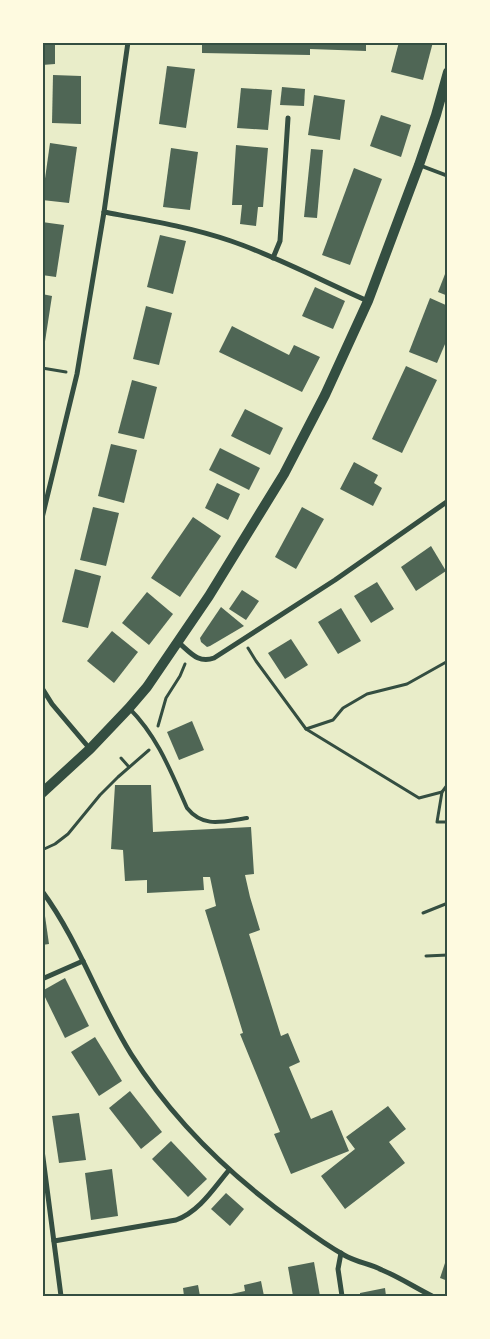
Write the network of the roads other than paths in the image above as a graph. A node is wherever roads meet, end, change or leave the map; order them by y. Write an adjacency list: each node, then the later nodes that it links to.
1 (128, 42): 6 (street)
2 (448, 72): 4 (main road)
3 (288, 118): 7 (street)
4 (419, 165): 5 (lane); 8 (main road)
5 (448, 176)
6 (104, 212): 7 (street); 10 (street)
7 (273, 258): 8 (street)
8 (368, 302): 11 (main road)
9 (448, 501): 11 (street)
10 (42, 518)
11 (178, 642): 13 (main road)
12 (42, 688): 14 (street)
13 (129, 708): 14 (main road); 16 (lane)
14 (90, 749): 15 (main road)
15 (42, 793)
16 (248, 818)
17 (42, 891): 18 (street)
18 (83, 961): 19 (street); 21 (street)
19 (42, 979)
20 (42, 1150): 22 (street)
21 (229, 1170): 22 (street); 23 (street)
22 (54, 1241): 24 (street)
23 (341, 1253): 25 (street); 26 (street)
24 (60, 1296)
25 (342, 1296)
26 (432, 1296)

